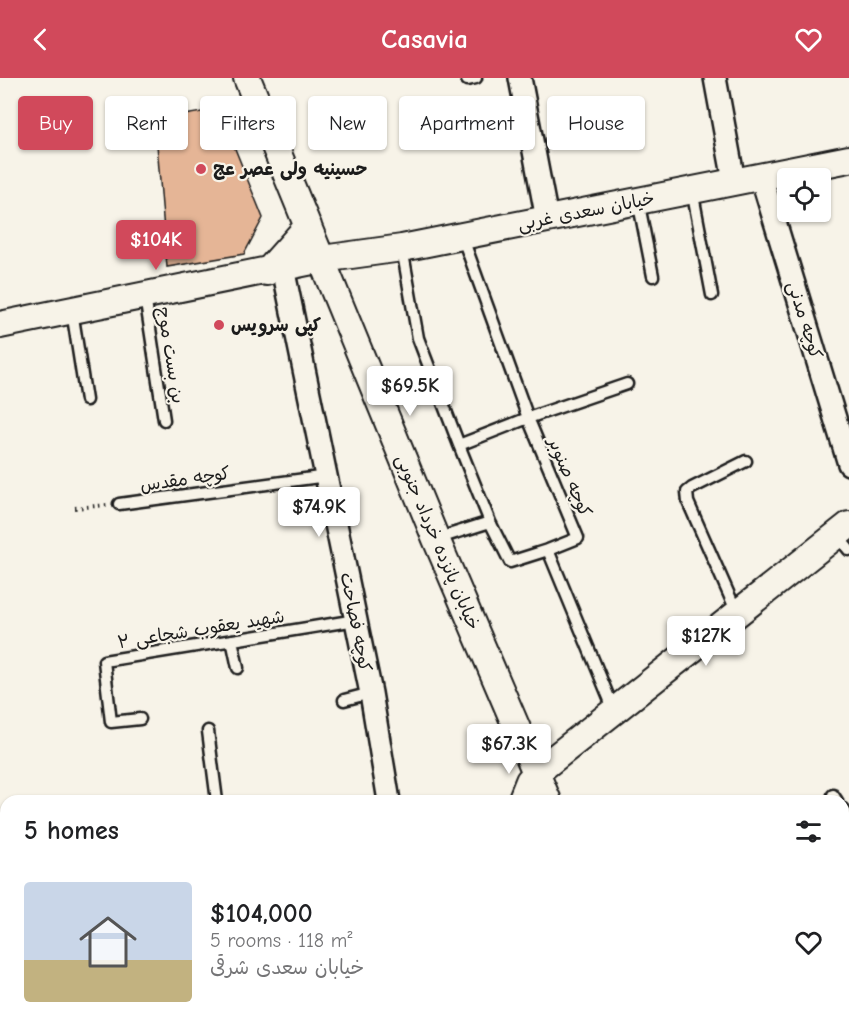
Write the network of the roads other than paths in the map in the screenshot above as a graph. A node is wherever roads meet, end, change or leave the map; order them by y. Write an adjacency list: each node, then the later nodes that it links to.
1 (247, 78): 10 (street, خیابان پانزده خرداد جنوبی)
2 (520, 78): 9 (street)
3 (715, 78): 6 (street)
4 (849, 159): 5 (street, خیابان سعدی غربی)
5 (761, 176): 6 (street, خیابان سعدی غربی); 26 (street, کوچه مدنی)
6 (734, 181): 7 (street, خیابان سعدی غربی)
7 (692, 189): 8 (street, خیابان سعدی غربی); 16 (lane)
8 (638, 200): 9 (street, خیابان سعدی غربی); 15 (lane)
9 (547, 219): 11 (street, خیابان سعدی غربی)
10 (308, 226): 13 (street, خیابان پانزده خرداد جنوبی); 14 (street)
11 (462, 235): 12 (street, خیابان سعدی غربی); 22 (lane, کوچه صنوبر)
12 (402, 248): 13 (street, خیابان سعدی غربی); 24 (lane)
13 (322, 259): 14 (street, خیابان سعدی غربی); 31 (street, خیابان پانزده خرداد جنوبی)
14 (275, 270): 17 (street, خیابان سعدی غربی); 27 (street, کوچه فصاحت)
15 (653, 276)
16 (712, 295)
17 (145, 296): 18 (street, خیابان سعدی غربی); 23 (lane, بن بست موج)
18 (72, 310): 19 (street, خیابان سعدی غربی); 21 (lane)
19 (0, 325)
20 (627, 384): 22 (lane)
21 (87, 400)
22 (528, 418): 24 (lane); 32 (lane, کوچه صنوبر)
23 (164, 420)
24 (459, 445): 29 (lane)
25 (746, 461): 33 (lane)
26 (849, 464)
27 (327, 476): 28 (lane, کوچه مقدس); 34 (street, کوچه فصاحت)
28 (119, 504)
29 (490, 522): 31 (lane); 32 (lane)
30 (845, 537): 33 (street)
31 (436, 539): 42 (street, خیابان پانزده خرداد جنوبی)
32 (548, 550): 39 (lane)
33 (738, 615): 39 (street)
34 (356, 620): 35 (lane, شهید یعقوب شجاعی ۲); 37 (street, کوچه فصاحت)
35 (232, 640): 36 (lane); 40 (lane, شهید یعقوب شجاعی ۲)
36 (238, 668)
37 (371, 693): 38 (lane); 44 (street, کوچه فصاحت)
38 (344, 700)
39 (614, 710): 42 (street)
40 (140, 720)
41 (208, 731): 43 (lane)
42 (537, 772): 45 (street); 46 (street, خیابان پانزده خرداد جنوبی)
43 (216, 795)
44 (388, 795)
45 (524, 795)
46 (546, 795)

